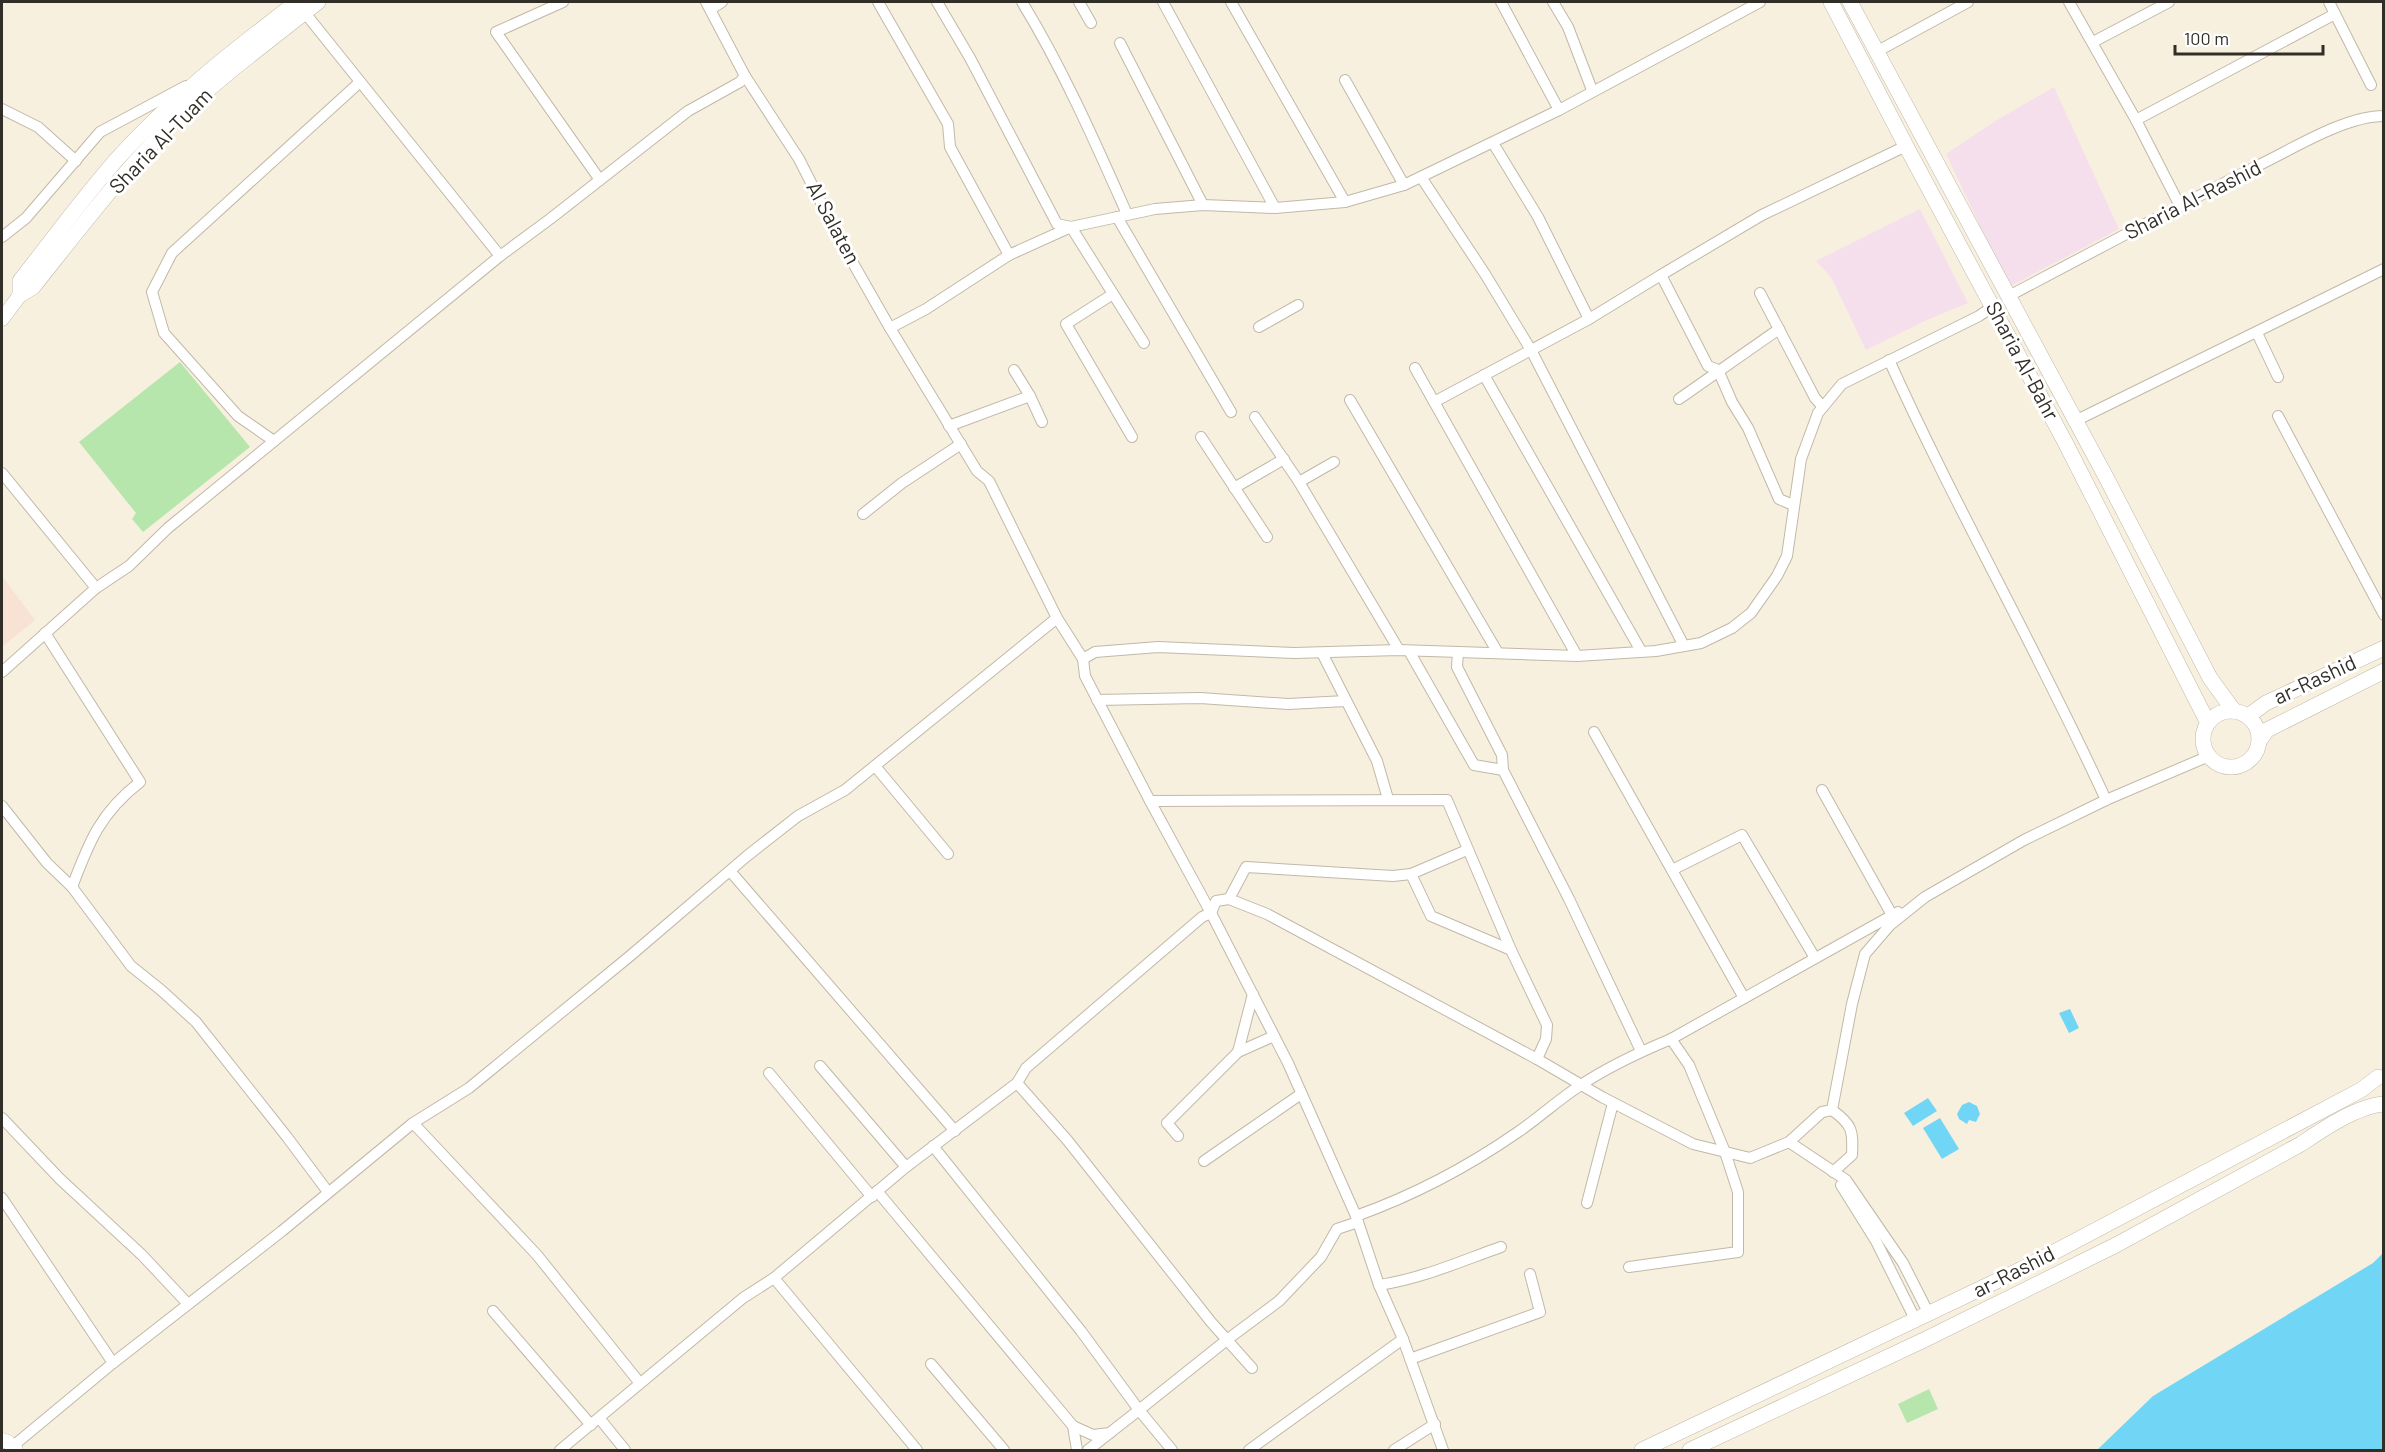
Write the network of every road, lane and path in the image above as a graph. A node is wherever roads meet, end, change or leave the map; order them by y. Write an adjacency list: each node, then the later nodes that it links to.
1 (318, 2): 19 (main road, Sharia Al-Tuam)
2 (563, 2): 40 (street)
3 (722, 2): 20 (street)
4 (878, 2): 51 (street)
5 (937, 2): 49 (street)
6 (1022, 2): 48 (street)
7 (1078, 2): 22 (street)
8 (1163, 2): 46 (street)
9 (1231, 2): 43 (street)
10 (1501, 2): 33 (street)
11 (1553, 2): 31 (street)
12 (1760, 2): 31 (street)
13 (1831, 2): 37 (main road, Sharia Al-Bahr)
14 (1850, 2): 25 (main road, Sharia Al-Bahr)
15 (1968, 2): 25 (street)
16 (2069, 2): 23 (street)
17 (2169, 2): 23 (street)
18 (2329, 2): 21 (street)
19 (299, 5): 28 (main road, Sharia Al-Tuam); 29 (street); 57 (main road, Sharia Al-Tuam)
20 (708, 5): 26 (street, Al Salaten)
21 (2335, 14): 30 (street); 35 (street)
22 (1091, 23)
23 (2093, 42): 35 (street)
24 (1120, 43): 44 (street)
25 (1876, 52): 42 (main road, Sharia Al-Bahr)
26 (746, 76): 40 (street); 64 (street, Al Salaten)
27 (1345, 80): 41 (street)
28 (196, 81): 38 (street); 57 (main road, Sharia Al-Tuam)
29 (360, 82): 52 (street); 88 (street)
30 (2371, 85)
31 (1592, 90): 33 (street)
32 (2, 109): 38 (street)
33 (1559, 110): 36 (street)
34 (2384, 116): 45 (street, Sharia Al-Rashid)
35 (2136, 120): 45 (street)
36 (1493, 143): 39 (street); 62 (street)
37 (1906, 146): 47 (main road, Sharia Al-Bahr); 54 (street)
38 (76, 161): 50 (street)
39 (1421, 177): 41 (street); 68 (street)
40 (600, 180): 52 (street)
41 (1404, 185): 43 (street)
42 (1956, 201): 47 (main road); 58 (main road, Sharia Al-Bahr)
43 (1345, 202): 46 (street)
44 (1203, 205): 46 (street); 48 (street)
45 (2180, 206): 58 (street, Sharia Al-Rashid)
46 (1275, 208)
47 (1940, 210): 60 (main road, Sharia Al-Bahr)
48 (1122, 215): 49 (street); 80 (street)
49 (1071, 227): 51 (street); 56 (street)
50 (2, 237)
51 (1009, 255): 64 (street)
52 (500, 256): 88 (street)
53 (2384, 269): 66 (street)
54 (1660, 275): 62 (street); 72 (street)
55 (1760, 293): 65 (street)
56 (1113, 294): 67 (street); 86 (street)
57 (20, 295): 61 (street, Sharia Al-Tuam)
58 (2007, 297): 83 (main road, Sharia Al-Bahr)
59 (1298, 305): 63 (street)
60 (1992, 307): 69 (street); 116 (main road, Sharia Al-Bahr)
61 (2, 319)
62 (1589, 319): 68 (street)
63 (1259, 327)
64 (890, 328): 85 (street, Al Salaten)
65 (1779, 329): 72 (street); 79 (street)
66 (2257, 333): 74 (street); 83 (street)
67 (1144, 343)
68 (1532, 350): 73 (street); 102 (street)
69 (1889, 360): 79 (street); 124 (street)
70 (1415, 368): 78 (street)
71 (1014, 370): 75 (street)
72 (1718, 370): 76 (street); 95 (street)
73 (1484, 375): 78 (street); 105 (street)
74 (2278, 377)
75 (1030, 396): 84 (street); 85 (street)
76 (1679, 399)
77 (1350, 400): 108 (street)
78 (1434, 402): 109 (street)
79 (1823, 407): 95 (street)
80 (1231, 412)
81 (2278, 416): 99 (street)
82 (1256, 417): 90 (street)
83 (2075, 421): 115 (main road, Sharia Al-Bahr)
84 (1042, 422)
85 (949, 426): 89 (street, Al Salaten)
86 (1131, 437)
87 (1201, 437): 94 (street)
88 (274, 441): 98 (street)
89 (961, 444): 96 (street); 100 (street, Al Salaten)
90 (1284, 459): 93 (street); 94 (street)
91 (1334, 462): 93 (street)
92 (2, 473): 98 (street)
93 (1299, 482): 104 (street)
94 (1234, 488): 97 (street)
95 (1793, 505): 102 (street)
96 (863, 514)
97 (1268, 537)
98 (96, 588): 101 (street)
99 (2384, 615)
100 (1057, 618): 110 (street, Al Salaten); 120 (street)
101 (45, 633): 112 (street); 132 (street)
102 (1684, 646): 105 (street)
103 (2384, 648): 115 (main road, ar-Rashid)
104 (1404, 650): 106 (street); 107 (street); 121 (street)
105 (1641, 651): 109 (street)
106 (1458, 652): 108 (street); 121 (street)
107 (1322, 653): 110 (street); 114 (street)
108 (1498, 653): 109 (street)
109 (1577, 656)
110 (1083, 658): 113 (street, Al Salaten)
111 (2384, 671): 118 (main road, ar-Rashid)
112 (2, 672)
113 (1097, 700): 114 (street); 125 (street, Al Salaten)
114 (1346, 701): 123 (street)
115 (2241, 713): 116 (main road); 118 (main road)
116 (2208, 723): 119 (main road)
117 (1594, 732): 129 (street)
118 (2260, 740): 119 (main road)
119 (2209, 756): 124 (street)
120 (875, 766): 128 (street); 130 (street)
121 (1503, 770): 143 (street)
122 (1822, 790): 136 (street)
123 (1388, 799): 125 (street); 127 (street)
124 (2106, 800): 133 (street)
125 (1150, 801): 135 (street, Al Salaten)
126 (2, 806): 132 (street)
127 (1467, 850): 131 (street); 137 (street)
128 (948, 854)
129 (1672, 870): 138 (street); 140 (street)
130 (730, 871): 156 (street); 157 (street)
131 (1411, 874): 134 (street); 137 (street)
132 (72, 887): 165 (street)
133 (1925, 897): 136 (street); 154 (street)
134 (1230, 899): 135 (street); 145 (street)
135 (1211, 914): 139 (street, Al Salaten); 149 (street)
136 (1892, 915): 138 (street)
137 (1511, 950): 145 (street)
138 (1815, 958): 140 (street)
139 (1253, 994): 141 (street, Al Salaten); 144 (street)
140 (1744, 998): 142 (street)
141 (1274, 1036): 144 (street); 151 (street, Al Salaten)
142 (1671, 1039): 143 (street); 161 (street)
143 (1641, 1051): 150 (street)
144 (1238, 1052): 158 (street)
145 (1537, 1059): 150 (street)
146 (820, 1066): 163 (street)
147 (769, 1073): 166 (street)
148 (2378, 1077): 177 (main road, ar-Rashid)
149 (1017, 1083): 157 (street); 178 (street)
150 (1580, 1085): 152 (street); 169 (street)
151 (1302, 1094): 162 (street); 169 (street, Al Salaten)
152 (1613, 1103): 161 (street); 168 (street)
153 (2384, 1104): 202 (main road, ar-Rashid)
154 (1832, 1110): 159 (street); 164 (street)
155 (2, 1118): 175 (street)
156 (413, 1123): 165 (street); 184 (street)
157 (955, 1131): 160 (street)
158 (1178, 1136)
159 (1789, 1142): 161 (street); 164 (street)
160 (933, 1146): 163 (street); 185 (street)
161 (1725, 1152): 171 (street)
162 (1204, 1161)
163 (906, 1167): 166 (street)
164 (1833, 1172): 177 (street)
165 (328, 1192): 175 (street)
166 (874, 1194): 173 (street); 188 (street)
167 (2, 1198): 181 (street)
168 (1587, 1203)
169 (1357, 1219): 174 (street, Al Salaten); 178 (street)
170 (1501, 1247): 174 (street)
171 (1629, 1267)
172 (1530, 1274): 180 (street)
173 (774, 1278): 184 (street); 193 (street)
174 (1378, 1285): 179 (street, Al Salaten)
175 (188, 1304): 181 (street)
176 (493, 1311): 186 (street)
177 (1922, 1318): 201 (main road, ar-Rashid)
178 (1228, 1338): 183 (street); 185 (street)
179 (1402, 1339): 180 (street, Al Salaten); 198 (street)
180 (1410, 1359): 187 (street, Al Salaten)
181 (113, 1363): 190 (street)
182 (931, 1364): 194 (street)
183 (1252, 1368)
184 (639, 1382): 186 (street)
185 (1139, 1410): 189 (street); 197 (street)
186 (595, 1422): 191 (street); 192 (street)
187 (1435, 1424): 199 (street); 200 (street, Al Salaten)
188 (1073, 1426): 189 (street); 195 (street)
189 (1110, 1433): 196 (street)
190 (10, 1445)
191 (560, 1450)
192 (625, 1450)
193 (917, 1450)
194 (1005, 1450)
195 (1077, 1450)
196 (1088, 1450)
197 (1172, 1450)
198 (1249, 1450)
199 (1394, 1450)
200 (1443, 1450)
201 (1642, 1450)
202 (1690, 1450)

